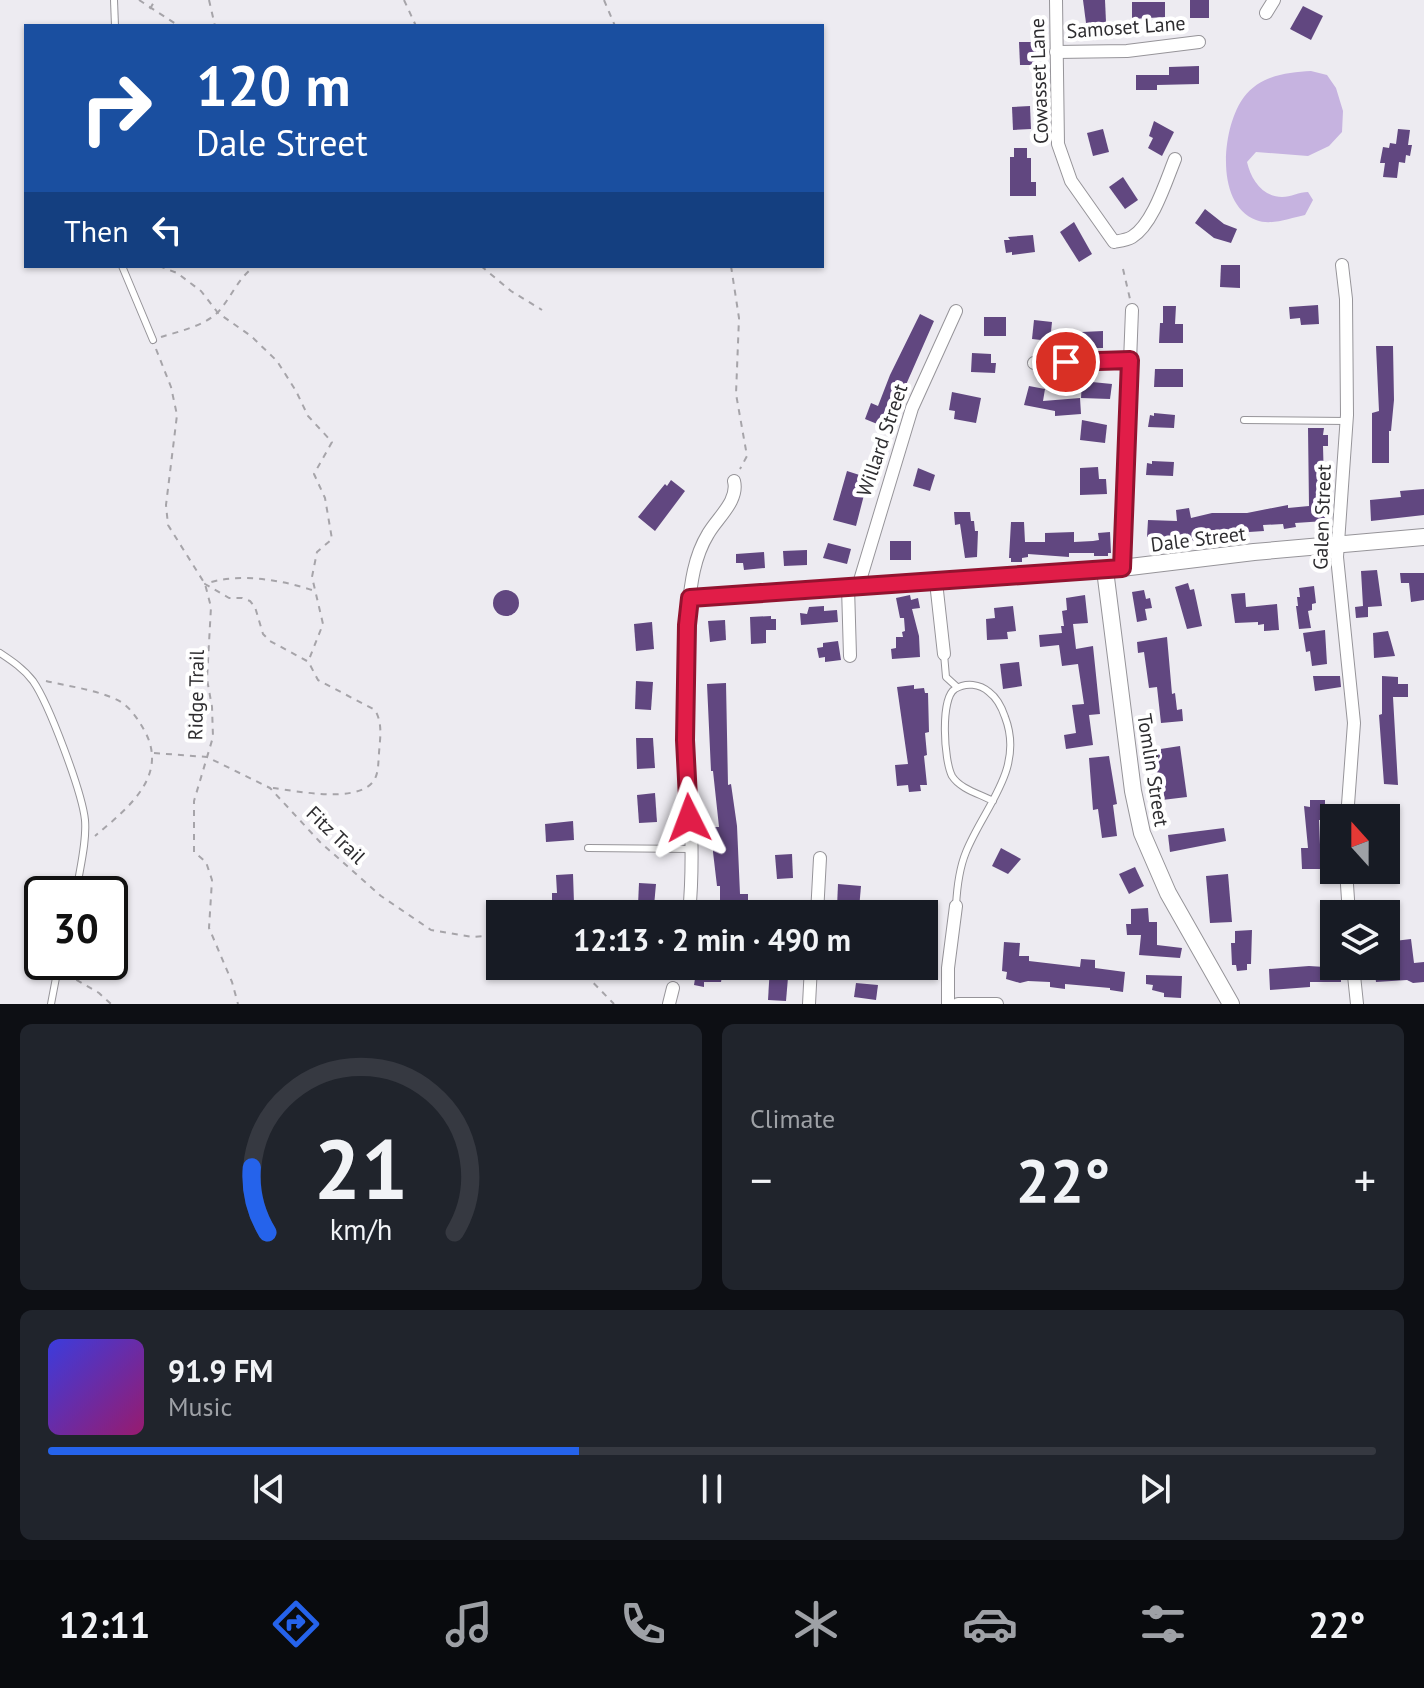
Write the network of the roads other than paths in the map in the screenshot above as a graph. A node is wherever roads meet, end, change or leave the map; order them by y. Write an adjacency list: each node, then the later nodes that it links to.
1 (114, 0): 5 (lane)
2 (1056, 0): 7 (street, Cowasset Lane)
3 (1274, 0): 4 (street)
4 (1266, 13)
5 (115, 24)
6 (1199, 42): 7 (street, Samoset Lane)
7 (1056, 52): 8 (street, Cowasset Lane)
8 (1175, 159)
9 (1342, 265): 17 (street, Galen Street)
10 (123, 268): 13 (lane)
11 (1132, 310): 14 (street)
12 (956, 311): 23 (street, Willard Street)
13 (153, 340)
14 (1130, 360): 15 (street); 21 (street)
15 (1034, 363)
16 (1244, 420): 17 (lane)
17 (1347, 421): 20 (street, Galen Street)
18 (734, 481): 24 (street)
19 (1424, 537): 20 (street, Dale Street)
20 (1338, 544): 21 (street, Dale Street); 30 (street, Galen Street)
21 (1113, 569): 22 (street, Dale Street); 48 (street, Tomlin Street)
22 (936, 582): 23 (street, Dale Street); 26 (street)
23 (853, 587): 24 (street, Dale Street); 27 (street, Willard Street)
24 (690, 598): 32 (street)
25 (0, 653): 34 (lane)
26 (944, 654): 28 (lane)
27 (850, 656)
28 (957, 687): 29 (lane); 29 (lane)
29 (993, 801): 37 (lane)
30 (1348, 804)
31 (588, 848): 32 (lane)
32 (691, 849): 35 (street)
33 (820, 858): 36 (street)
34 (78, 876)
35 (689, 900)
36 (818, 900)
37 (956, 906): 45 (street)
38 (55, 980): 42 (lane)
39 (810, 980): 44 (street)
40 (1354, 980): 49 (street)
41 (673, 988): 43 (street)
42 (51, 1004)
43 (669, 1004)
44 (809, 1004)
45 (948, 1004)
46 (958, 1004): 47 (street)
47 (997, 1004)
48 (1231, 1004)
49 (1357, 1004)

